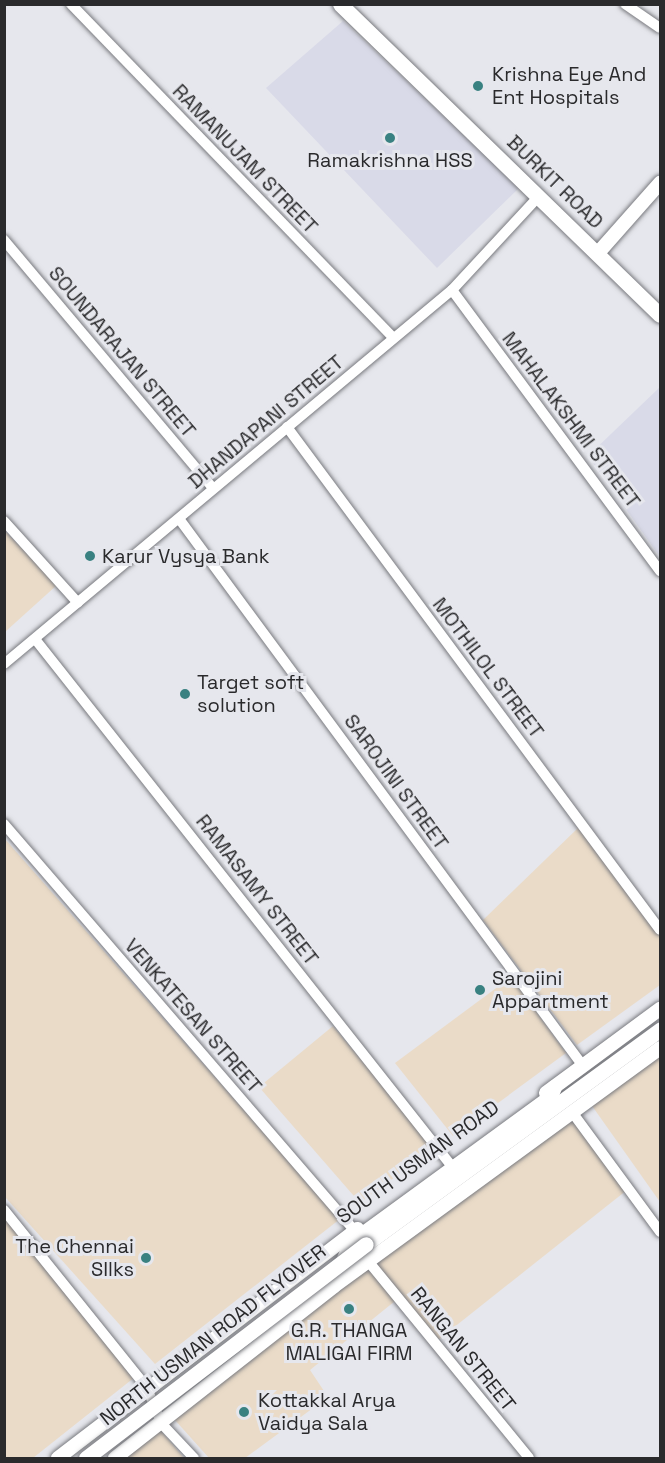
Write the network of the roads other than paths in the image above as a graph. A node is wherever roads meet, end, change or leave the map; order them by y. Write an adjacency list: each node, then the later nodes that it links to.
1 (72, 4): 11 (street, RAMANUJAM STREET)
2 (340, 4): 6 (main road, BURKIT ROAD)
3 (625, 4): 4 (street)
4 (660, 28)
5 (660, 183): 8 (street)
6 (539, 196): 8 (main road, BURKIT ROAD); 9 (street, DHANDAPANI STREET)
7 (4, 240): 13 (street, SOUNDARAJAN STREET)
8 (598, 253): 10 (main road, BURKIT ROAD)
9 (452, 290): 11 (street, DHANDAPANI STREET); 16 (street, MAHALAKSHMI STREET)
10 (660, 315)
11 (393, 338): 12 (street, DHANDAPANI STREET)
12 (287, 427): 13 (street, DHANDAPANI STREET); 21 (street, MOTHILOL STREET)
13 (212, 487): 14 (street, DHANDAPANI STREET)
14 (180, 520): 17 (street, DHANDAPANI STREET); 27 (street, SAROJINI STREET)
15 (4, 521): 17 (street)
16 (660, 571)
17 (78, 603): 18 (street, DHANDAPANI STREET)
18 (35, 639): 19 (street, DHANDAPANI STREET); 30 (street, RAMASAMY STREET)
19 (4, 664)
20 (4, 824): 32 (street, VENKATESAN STREET)
21 (660, 930)
22 (660, 1010): 27 (street, SOUTH USMAN ROAD)
23 (660, 1030): 25 (main road, NORTH USMAN ROAD FLYOVER)
24 (660, 1042): 25 (main road)
25 (637, 1047): 35 (main road, NORTH USMAN ROAD FLYOVER, bridge)
26 (660, 1048): 29 (street)
27 (583, 1066): 28 (street, SOUTH USMAN ROAD)
28 (554, 1087): 30 (street, SOUTH USMAN ROAD); 35 (main road)
29 (572, 1112): 33 (street); 34 (street)
30 (450, 1164): 32 (street, SOUTH USMAN ROAD)
31 (4, 1210): 36 (street)
32 (355, 1231): 36 (street, SOUTH USMAN ROAD)
33 (660, 1232)
34 (368, 1261): 37 (street); 42 (street, RANGAN STREET)
35 (342, 1263): 39 (main road, NORTH USMAN ROAD FLYOVER, bridge)
36 (147, 1388): 37 (street); 38 (street, SOUTH USMAN ROAD)
37 (161, 1423): 40 (street); 41 (street)
38 (58, 1458)
39 (86, 1458)
40 (115, 1458)
41 (194, 1458)
42 (529, 1458)

